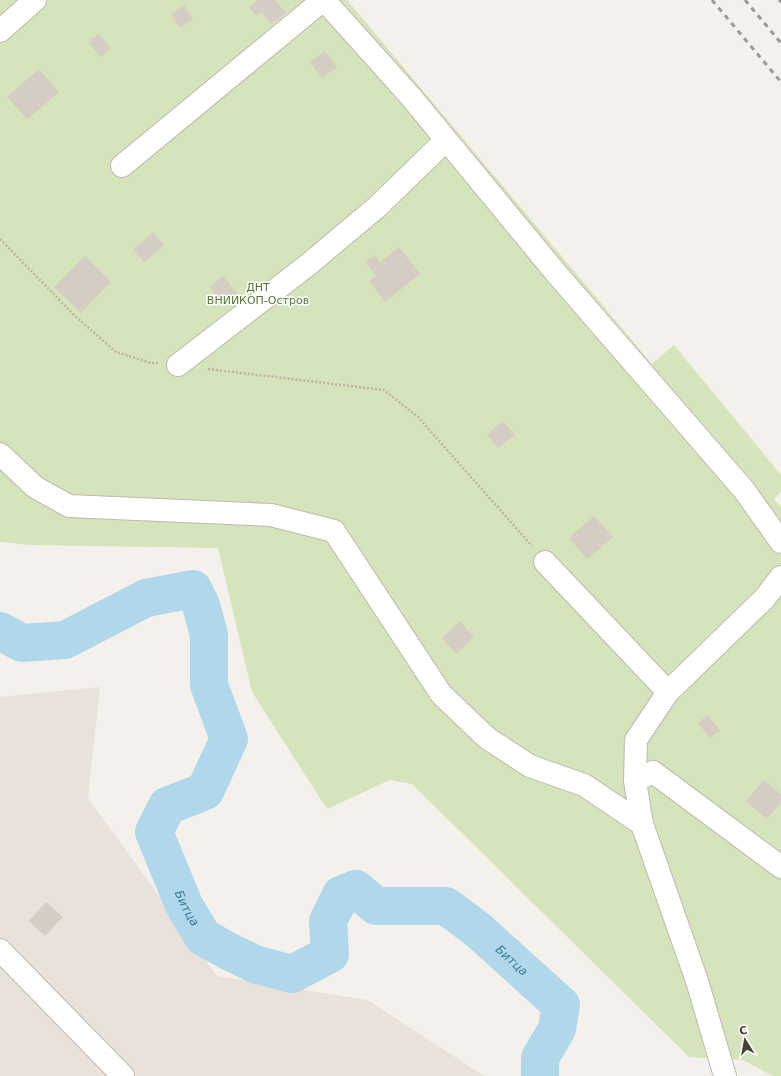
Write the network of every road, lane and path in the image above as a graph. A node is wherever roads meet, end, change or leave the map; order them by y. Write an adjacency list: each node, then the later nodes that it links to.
1 (35, 0): 3 (lane)
2 (324, 0): 4 (lane); 5 (lane)
3 (0, 31)
4 (446, 140): 7 (lane); 9 (lane)
5 (122, 166)
6 (0, 239): 7 (path)
7 (178, 365): 10 (path)
8 (0, 454): 14 (lane)
9 (781, 542)
10 (546, 562): 12 (lane)
11 (781, 577): 12 (lane)
12 (668, 692): 13 (lane)
13 (635, 781): 14 (lane); 15 (lane)
14 (642, 824): 18 (lane)
15 (781, 867)
16 (0, 950): 17 (lane)
17 (123, 1076)
18 (725, 1076)

